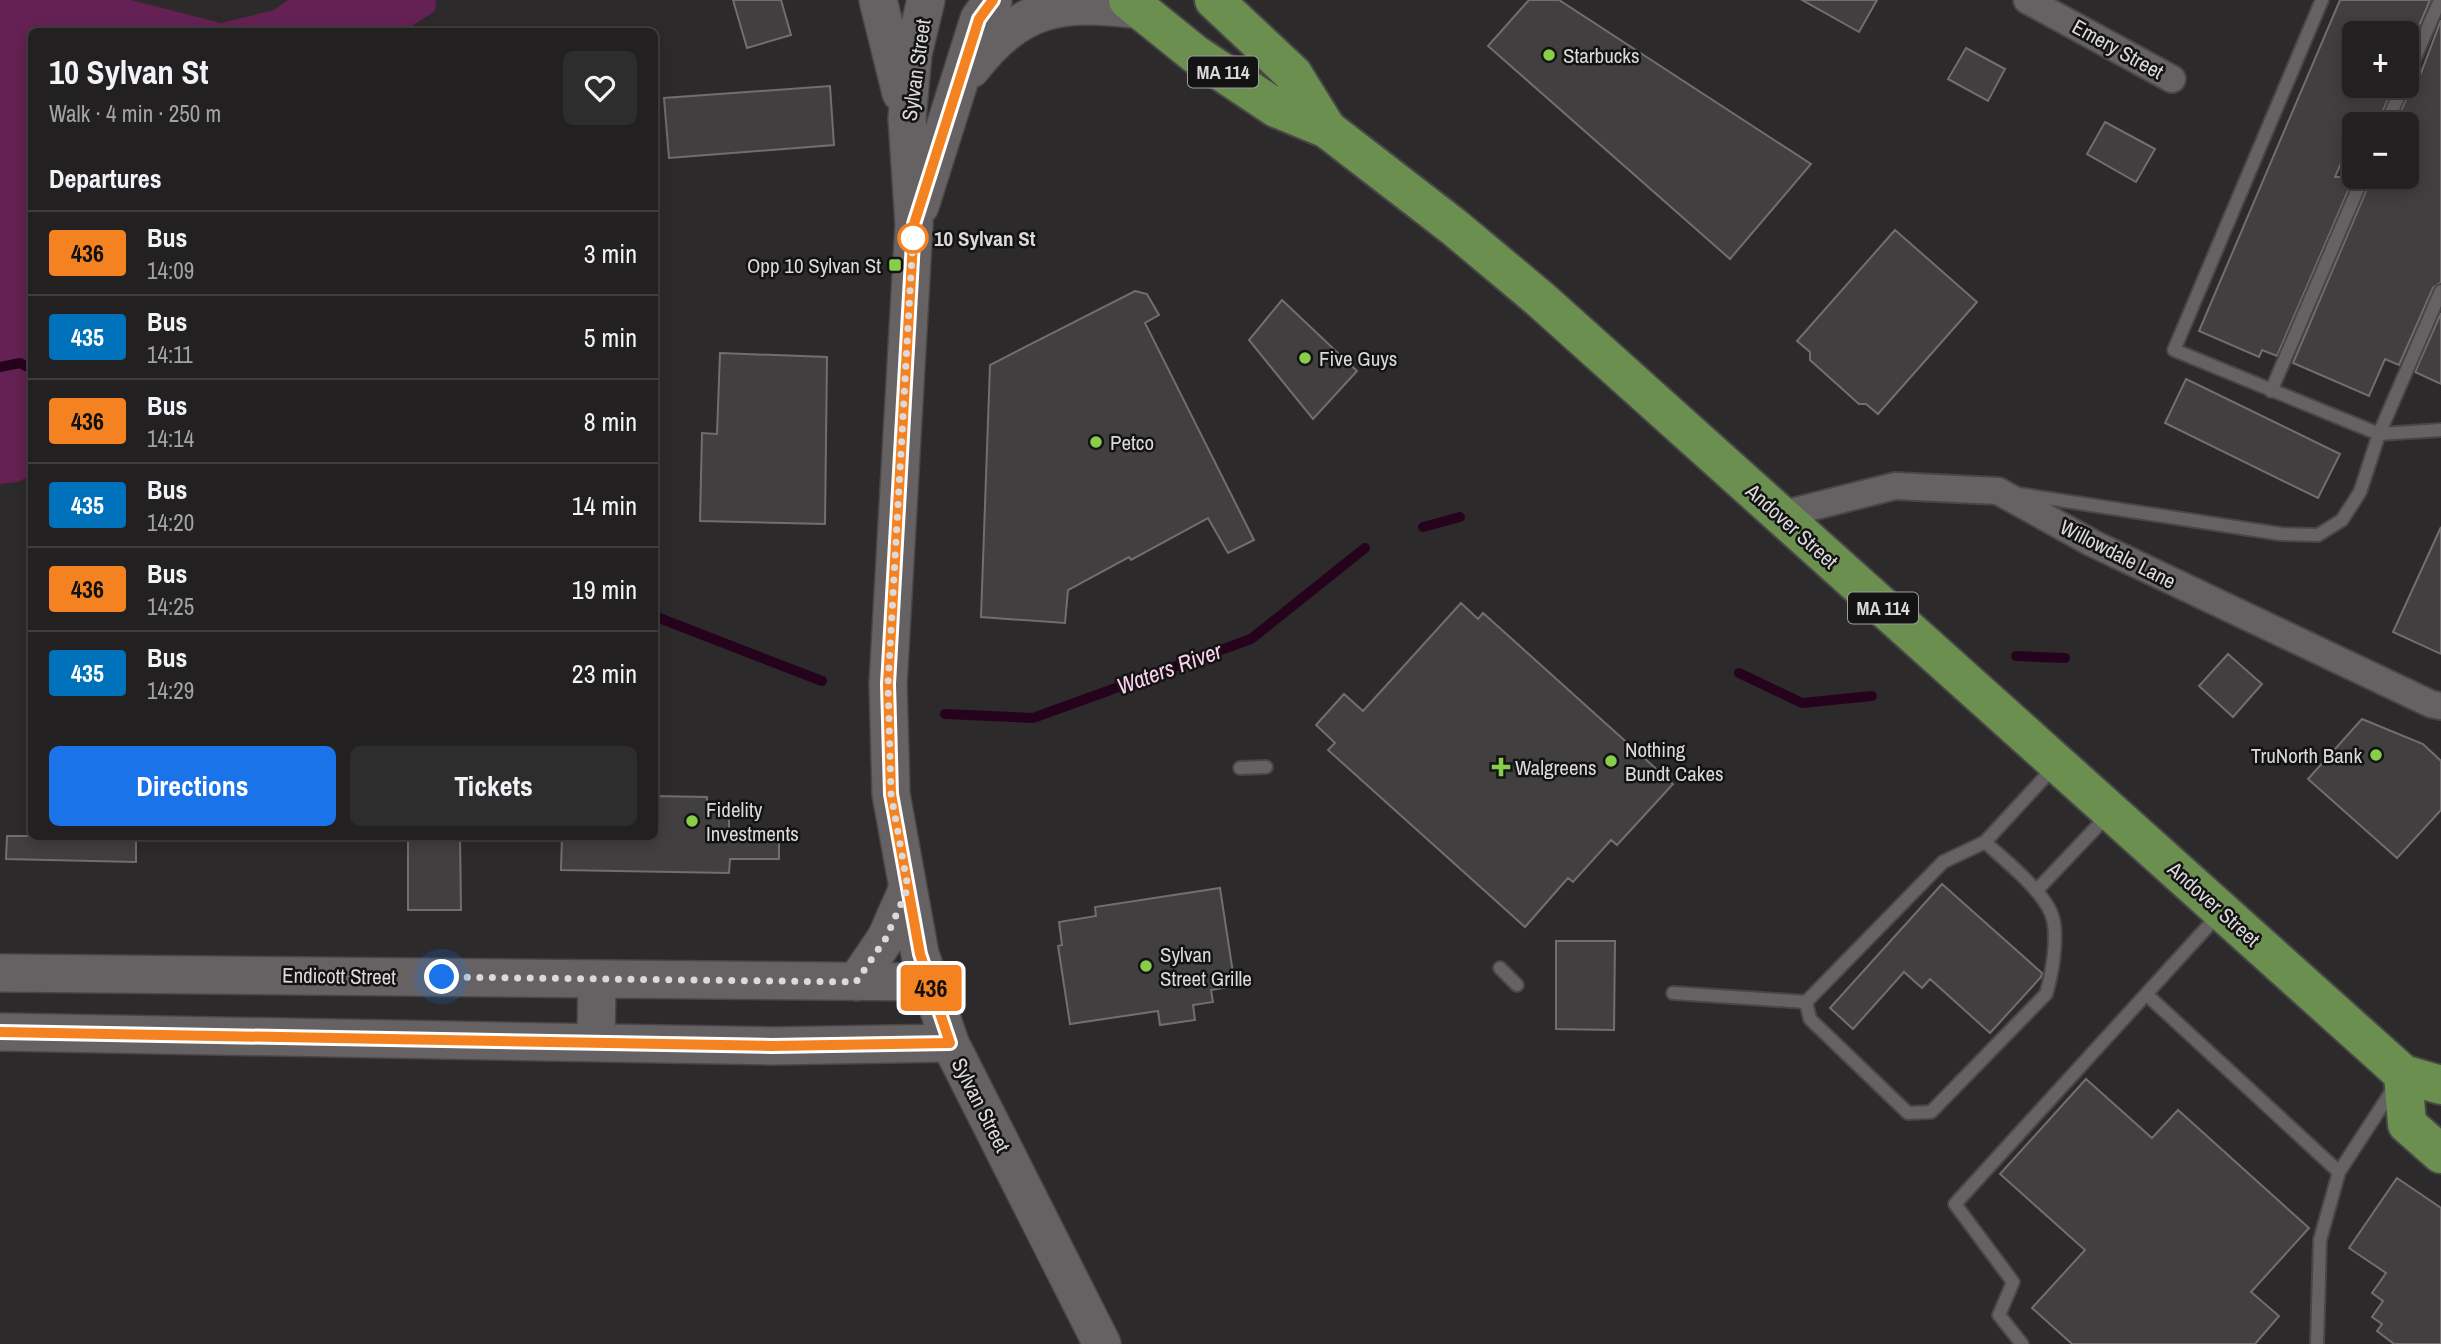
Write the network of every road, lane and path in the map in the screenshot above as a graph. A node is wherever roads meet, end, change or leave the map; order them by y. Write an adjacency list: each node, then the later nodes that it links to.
1 (878, 0): 12 (main road)
2 (926, 0): 12 (main road, Sylvan Street)
3 (993, 0): 11 (main road, Sylvan Street)
4 (1214, 0): 13 (highway, Andover Street / MA 114)
5 (2027, 0): 10 (street, Emery Street)
6 (2322, 0): 17 (lane)
7 (2440, 0): 9 (lane)
8 (1134, 5): 11 (main road); 13 (highway, Andover Street / MA 114)
9 (2419, 48)
10 (2172, 79)
11 (957, 86): 15 (main road, Sylvan Street)
12 (907, 118): 15 (main road, Sylvan Street)
13 (1327, 129): 21 (highway, Andover Street / MA 114)
14 (2358, 189): 17 (lane)
15 (914, 224): 28 (main road, Sylvan Street)
16 (2441, 291): 19 (lane)
17 (2271, 391): 19 (lane)
18 (2441, 430): 19 (lane)
19 (2379, 434): 20 (lane)
20 (1998, 491): 21 (street, Willowdale Lane); 22 (street, Willowdale Lane)
21 (1780, 515): 23 (highway, Andover Street / MA 114)
22 (2441, 705)
23 (2057, 764): 26 (highway, Andover Street / MA 114); 27 (lane)
24 (1266, 767): 25 (lane)
25 (1240, 768)
26 (2111, 812): 29 (lane); 30 (highway, Andover Street / MA 114)
27 (1985, 842): 29 (lane); 39 (lane)
28 (908, 888): 34 (main road); 35 (main road, Sylvan Street)
29 (2036, 891): 39 (lane)
30 (2222, 911): 38 (lane); 43 (highway, Andover Street / MA 114)
31 (1500, 968): 36 (lane)
32 (0, 973): 33 (main road, Endicott Street)
33 (597, 979): 34 (main road, Endicott Street); 41 (main road)
34 (856, 982): 35 (main road, Endicott Street)
35 (929, 982): 42 (main road, Sylvan Street)
36 (1517, 985)
37 (1673, 993): 39 (lane)
38 (2146, 994): 46 (lane); 48 (lane)
39 (1806, 1002)
40 (0, 1032): 41 (main road)
41 (596, 1043): 42 (main road)
42 (950, 1043): 47 (main road, Sylvan Street)
43 (2403, 1074): 44 (highway, Andover Street / MA 114); 45 (highway); 46 (lane)
44 (2441, 1085)
45 (2441, 1154)
46 (2339, 1172): 49 (lane)
47 (1102, 1344)
48 (2022, 1344)
49 (2317, 1344)

